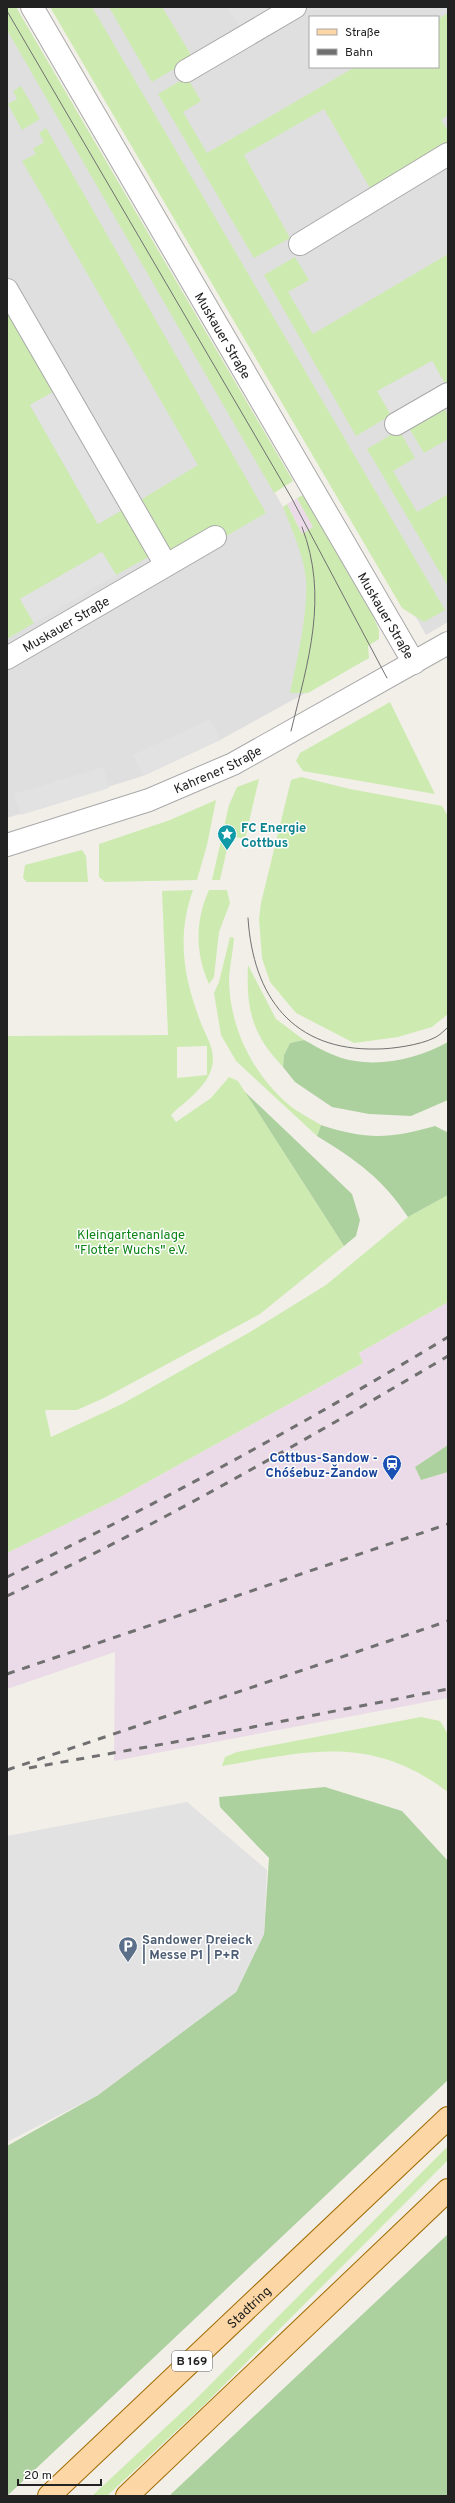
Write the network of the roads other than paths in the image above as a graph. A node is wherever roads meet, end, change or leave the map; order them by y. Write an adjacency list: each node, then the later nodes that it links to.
1 (32, 7): 13 (street, Muskauer Straße)
2 (295, 7): 3 (street)
3 (186, 71)
4 (448, 154): 5 (street)
5 (300, 244)
6 (7, 290): 10 (street)
7 (448, 394): 8 (street)
8 (396, 424)
9 (215, 537): 10 (street, Muskauer Straße)
10 (166, 565): 12 (street, Muskauer Straße)
11 (448, 643): 13 (street, Kahrener Straße)
12 (7, 658)
13 (414, 663): 14 (street, Kahrener Straße)
14 (7, 846)
15 (448, 2118): 17 (main road, Stadtring / B 169)
16 (448, 2190): 18 (main road)
17 (49, 2496)
18 (127, 2496)

